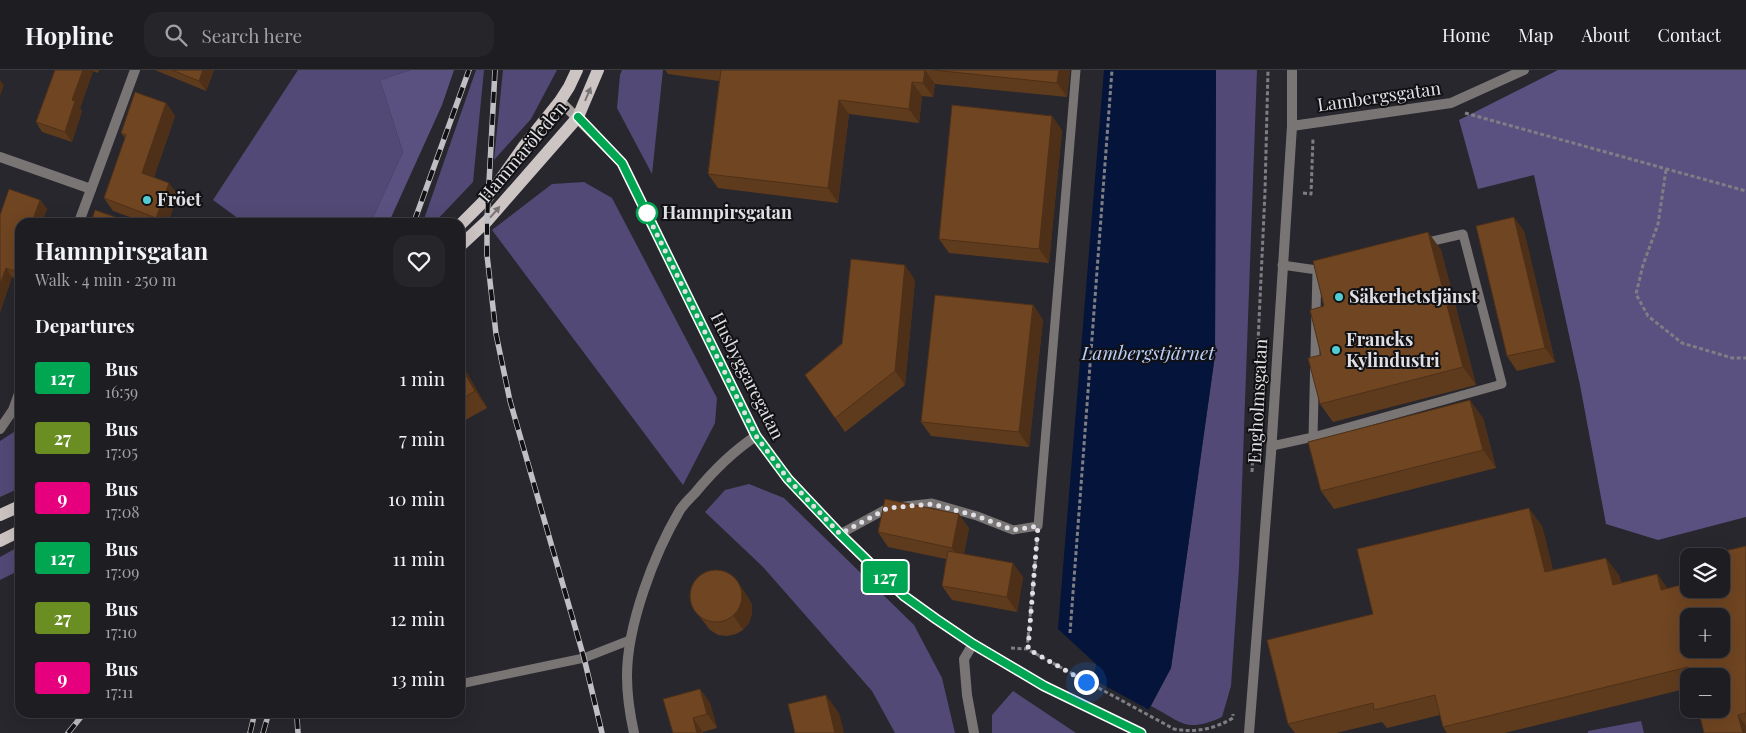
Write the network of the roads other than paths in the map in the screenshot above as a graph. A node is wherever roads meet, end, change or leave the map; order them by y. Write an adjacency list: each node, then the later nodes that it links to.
1 (135, 70): 11 (street)
2 (577, 70): 7 (main road, Hammaröleden)
3 (598, 70): 8 (main road, Hammaröleden, one-way to 3)
4 (1076, 70): 25 (lane)
5 (1292, 70): 9 (street, Engholmsgatan)
6 (1524, 70): 9 (street, Lambergsgatan)
7 (560, 101): 8 (street, Husbyggaregatan); 13 (main road, Hammaröleden)
8 (578, 117): 14 (main road, Hammaröleden, one-way to 8); 19 (street, Husbyggaregatan)
9 (1292, 126): 16 (street, Engholmsgatan)
10 (0, 157): 11 (street)
11 (91, 189): 12 (street)
12 (80, 218)
13 (465, 220)
14 (465, 241)
15 (1417, 245): 20 (lane)
16 (1282, 265): 20 (lane); 21 (street, Engholmsgatan)
17 (15, 407): 18 (street)
18 (0, 429)
19 (756, 436): 25 (street, Husbyggaregatan); 27 (street)
20 (1313, 437): 21 (lane)
21 (1272, 446): 33 (street, Engholmsgatan)
22 (15, 508): 23 (main road)
23 (0, 515)
24 (15, 533): 26 (main road)
25 (840, 534): 28 (street, Husbyggaregatan)
26 (0, 540)
27 (630, 640): 29 (lane); 30 (street)
28 (973, 644): 31 (street); 32 (street, Husbyggaregatan)
29 (465, 683)
30 (634, 733)
31 (974, 733)
32 (1141, 733)
33 (1249, 733)

